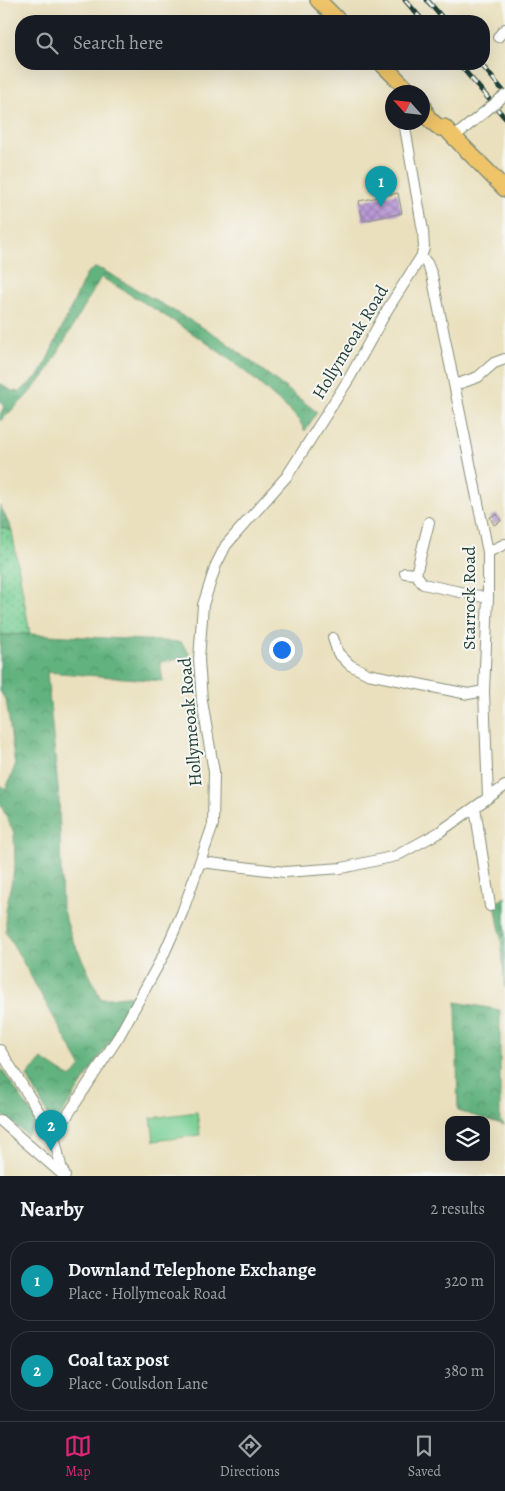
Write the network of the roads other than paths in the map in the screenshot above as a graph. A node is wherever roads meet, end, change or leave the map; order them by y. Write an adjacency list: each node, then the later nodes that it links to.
1 (318, 0): 2 (highway)
2 (333, 15)
3 (388, 70): 4 (highway)
4 (403, 85)
5 (505, 95): 8 (street, bridge)
6 (430, 119): 8 (highway)
7 (405, 130): 10 (street, Hollymeoak Road)
8 (449, 132): 9 (highway)
9 (505, 189)
10 (421, 257): 12 (street, Starrock Road); 24 (street, Hollymeoak Road)
11 (505, 359): 12 (street)
12 (455, 386): 15 (street, Starrock Road)
13 (429, 522): 17 (street)
14 (505, 544): 15 (street)
15 (488, 552): 18 (street, Starrock Road)
16 (405, 573): 17 (street)
17 (416, 574): 18 (street)
18 (488, 598): 20 (street, Starrock Road)
19 (333, 638): 20 (street)
20 (484, 691): 22 (street, Starrock Road)
21 (505, 786): 22 (street)
22 (488, 797): 23 (street)
23 (475, 808): 24 (street); 25 (street)
24 (201, 862): 28 (street, Hollymeoak Road)
25 (490, 906)
26 (0, 1050): 28 (street)
27 (0, 1120): 28 (street)
28 (54, 1136)

